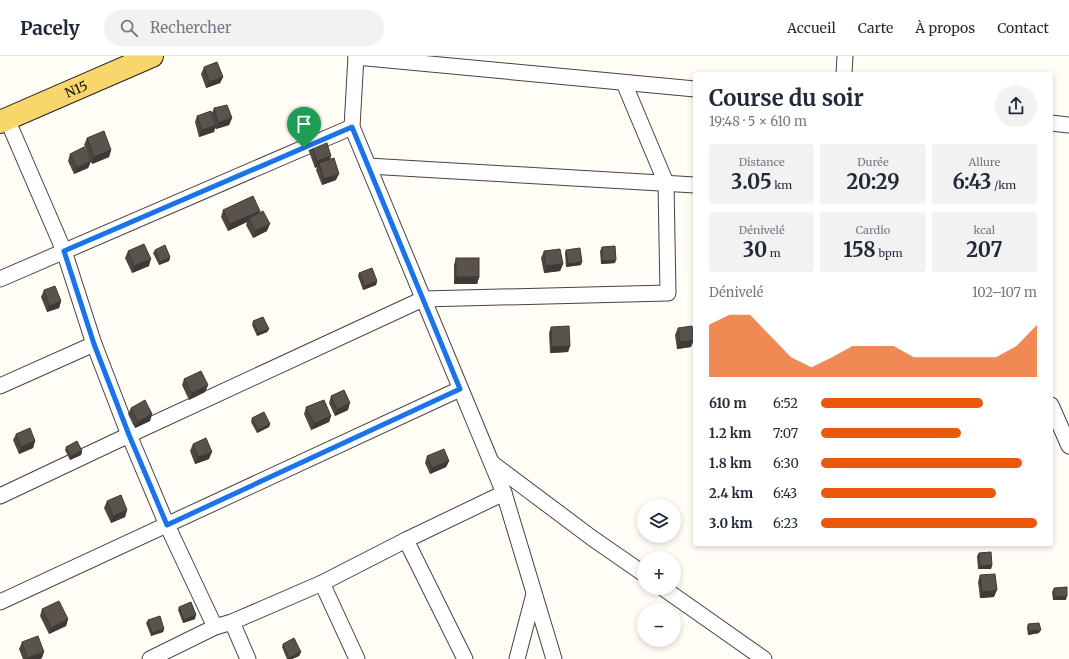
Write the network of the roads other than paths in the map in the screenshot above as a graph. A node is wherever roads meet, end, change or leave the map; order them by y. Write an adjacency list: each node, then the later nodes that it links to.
1 (152, 56): 7 (main road, N15)
2 (845, 56): 4 (street)
3 (356, 57): 5 (street); 10 (street)
4 (844, 72)
5 (624, 83): 6 (street); 12 (street)
6 (693, 89)
7 (4, 120): 14 (street)
8 (1053, 123): 9 (street)
9 (1069, 125)
10 (352, 127): 11 (street); 14 (street)
11 (368, 166): 12 (street); 16 (street)
12 (666, 183): 13 (street); 16 (street)
13 (693, 185)
14 (64, 251): 15 (street); 17 (street)
15 (0, 279)
16 (423, 299): 19 (street); 21 (street)
17 (94, 344): 18 (street); 21 (street)
18 (0, 386)
19 (460, 389): 23 (street); 26 (street)
20 (1053, 410): 22 (street)
21 (129, 435): 25 (street); 26 (street)
22 (1069, 446)
23 (491, 462): 24 (street); 28 (street)
24 (504, 493): 27 (street); 30 (street)
25 (0, 496)
26 (167, 525): 32 (street); 34 (street)
27 (406, 540): 29 (street); 38 (street)
28 (637, 569)
29 (322, 583): 33 (street); 37 (street)
30 (534, 594): 39 (street); 40 (street)
31 (673, 595): 41 (street)
32 (0, 602)
33 (232, 622): 34 (street); 36 (street)
34 (216, 627): 35 (street)
35 (150, 659)
36 (248, 659)
37 (357, 659)
38 (465, 659)
39 (516, 659)
40 (554, 659)
41 (764, 659)

